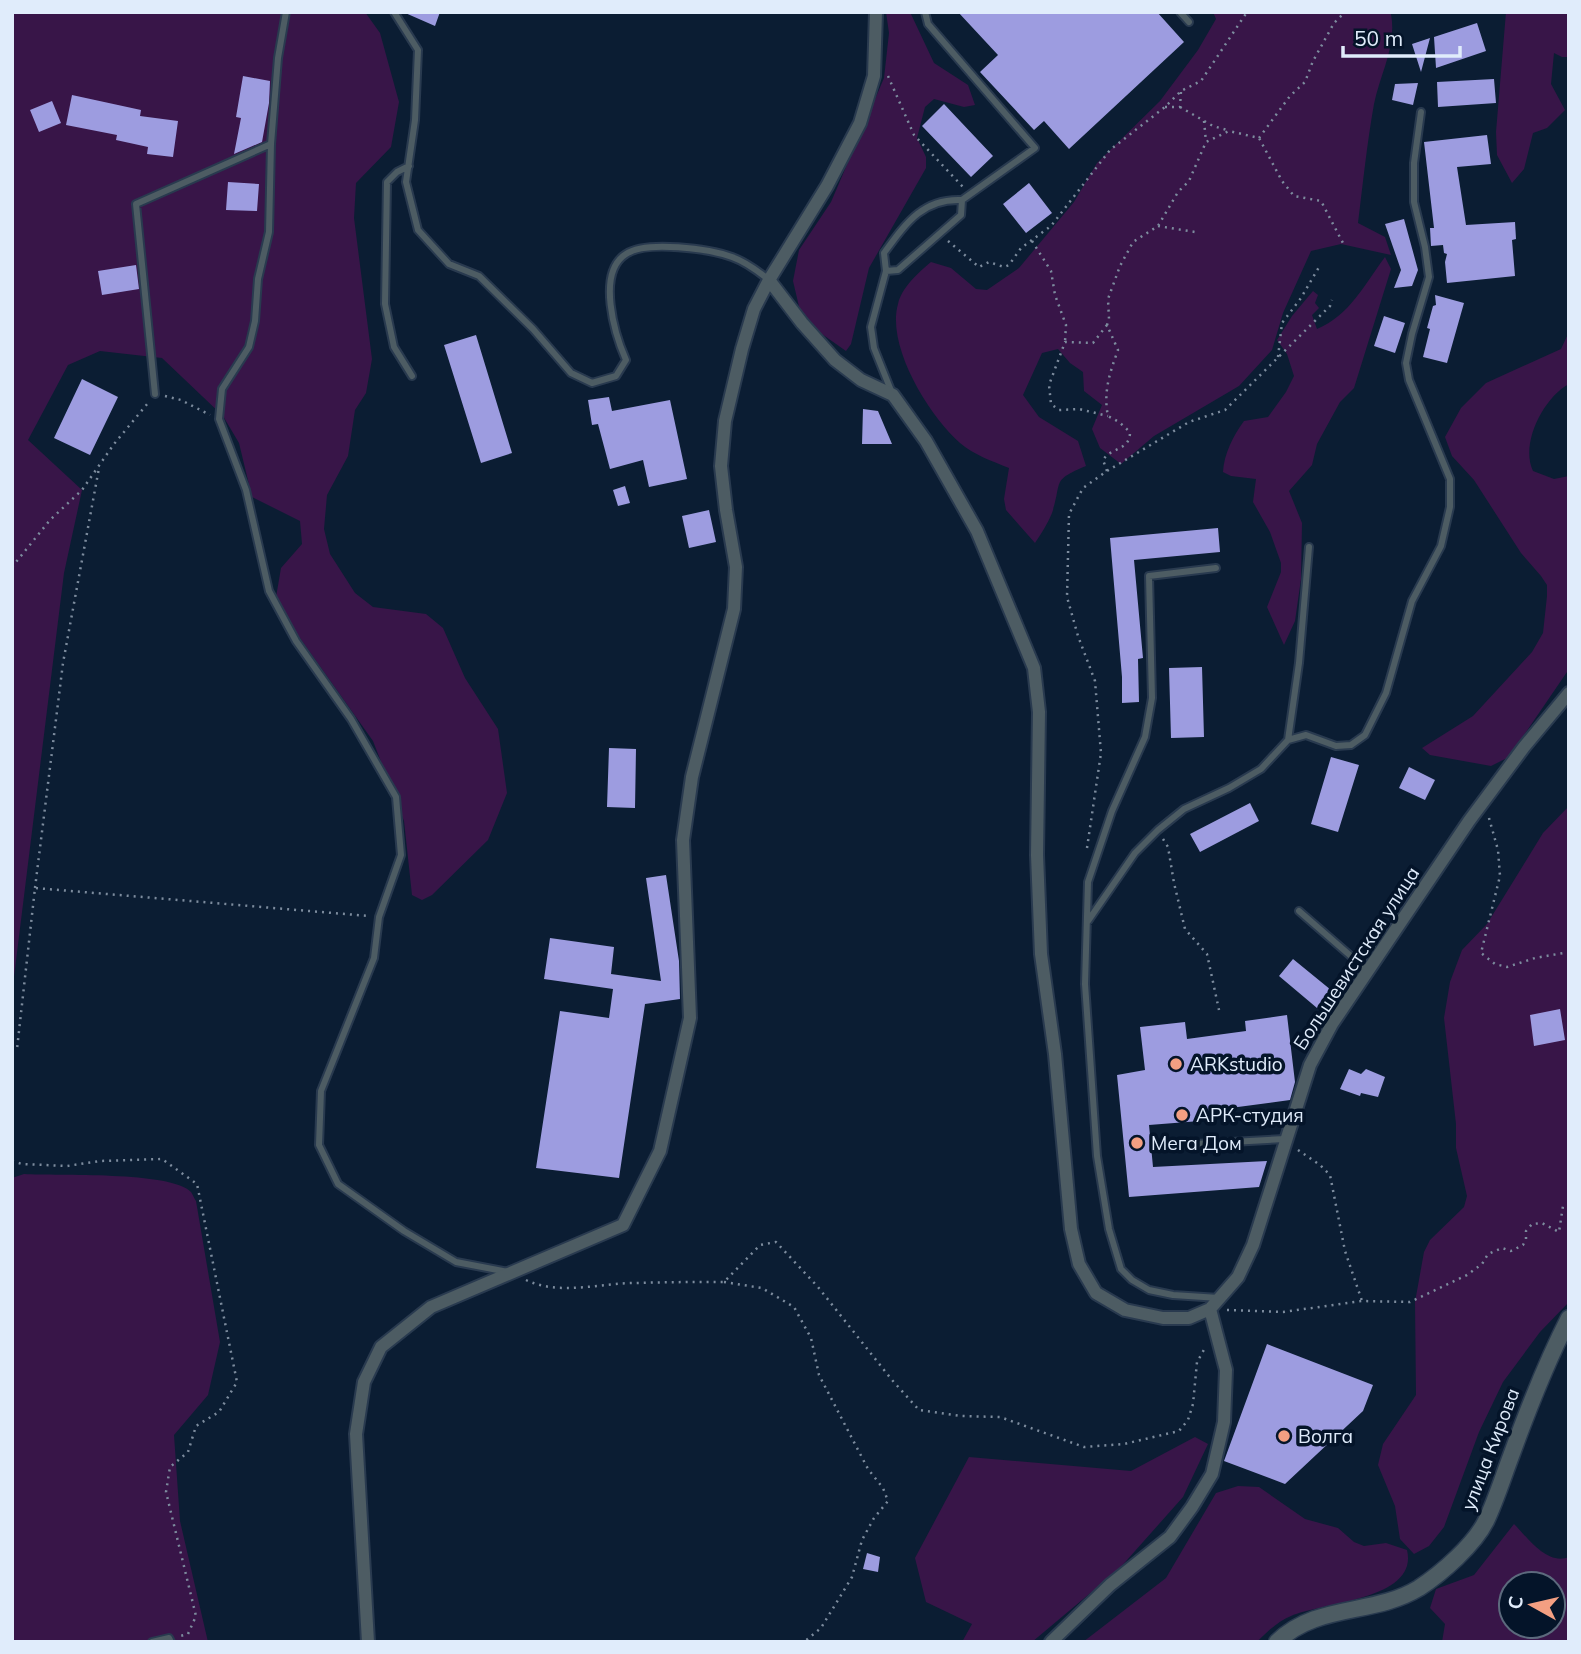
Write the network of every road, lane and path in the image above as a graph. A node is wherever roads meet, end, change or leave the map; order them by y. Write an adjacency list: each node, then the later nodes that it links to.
1 (286, 12): 18 (lane)
2 (394, 12): 19 (lane)
3 (876, 12): 9 (street)
4 (925, 12): 20 (lane)
5 (1180, 12): 8 (lane)
6 (1247, 12): 10 (path)
7 (1345, 12): 16 (path)
8 (1189, 22)
9 (874, 76): 20 (path); 29 (street)
10 (1181, 91): 11 (path); 12 (path)
11 (1165, 107): 12 (path); 25 (path)
12 (1180, 107): 14 (path)
13 (1421, 112): 45 (lane)
14 (1204, 121): 15 (path); 17 (path)
15 (1229, 131): 16 (path); 17 (path)
16 (1259, 138): 26 (path)
17 (1206, 142): 22 (path)
18 (271, 145): 35 (lane); 38 (lane)
19 (409, 166): 29 (lane); 34 (lane)
20 (970, 194): 21 (lane)
21 (962, 200): 24 (lane); 28 (lane)
22 (1158, 226): 23 (path); 31 (path)
23 (1195, 232)
24 (940, 234): 25 (path); 28 (lane)
25 (1031, 240): 32 (path)
26 (1345, 245)
27 (1319, 267): 33 (path)
28 (886, 271): 36 (lane)
29 (769, 280): 36 (street); 61 (street)
30 (1332, 300): 33 (path)
31 (1107, 325): 32 (path); 37 (path)
32 (1065, 342): 37 (path)
33 (1278, 357): 40 (path)
34 (412, 376)
35 (155, 394): 38 (path); 39 (path)
36 (893, 395): 65 (street)
37 (1108, 416): 40 (path)
38 (219, 419): 51 (lane)
39 (99, 468): 42 (path); 49 (path)
40 (1107, 471): 48 (path)
41 (1309, 547): 45 (lane)
42 (12, 567)
43 (1216, 568): 52 (lane)
44 (1569, 693): 46 (street, Большевистская улица)
45 (1288, 740): 47 (lane)
46 (1484, 801): 53 (path); 54 (street, Большевистская улица)
47 (1158, 830): 52 (lane); 55 (path)
48 (1086, 852)
49 (35, 888): 51 (path); 56 (path)
50 (1298, 911): 54 (lane)
51 (379, 917): 61 (lane)
52 (1087, 922): 63 (lane)
53 (1569, 952)
54 (1368, 971): 57 (street, Большевистская улица)
55 (1219, 1010)
56 (12, 1049)
57 (1285, 1139): 58 (lane); 63 (street, Большевистская улица); 64 (path)
58 (1177, 1145)
59 (12, 1161): 68 (path)
60 (1569, 1205): 64 (path)
61 (511, 1273): 62 (path); 70 (street)
62 (724, 1282): 67 (path); 71 (path)
63 (1221, 1298): 65 (street, Большевистская улица)
64 (1362, 1301): 65 (path)
65 (1210, 1309): 67 (street)
66 (1569, 1319): 73 (street, улица Кирова)
67 (1216, 1330): 72 (street)
68 (170, 1640): 69 (lane)
69 (152, 1642)
70 (368, 1642)
71 (804, 1642)
72 (1051, 1642)
73 (1277, 1642)

